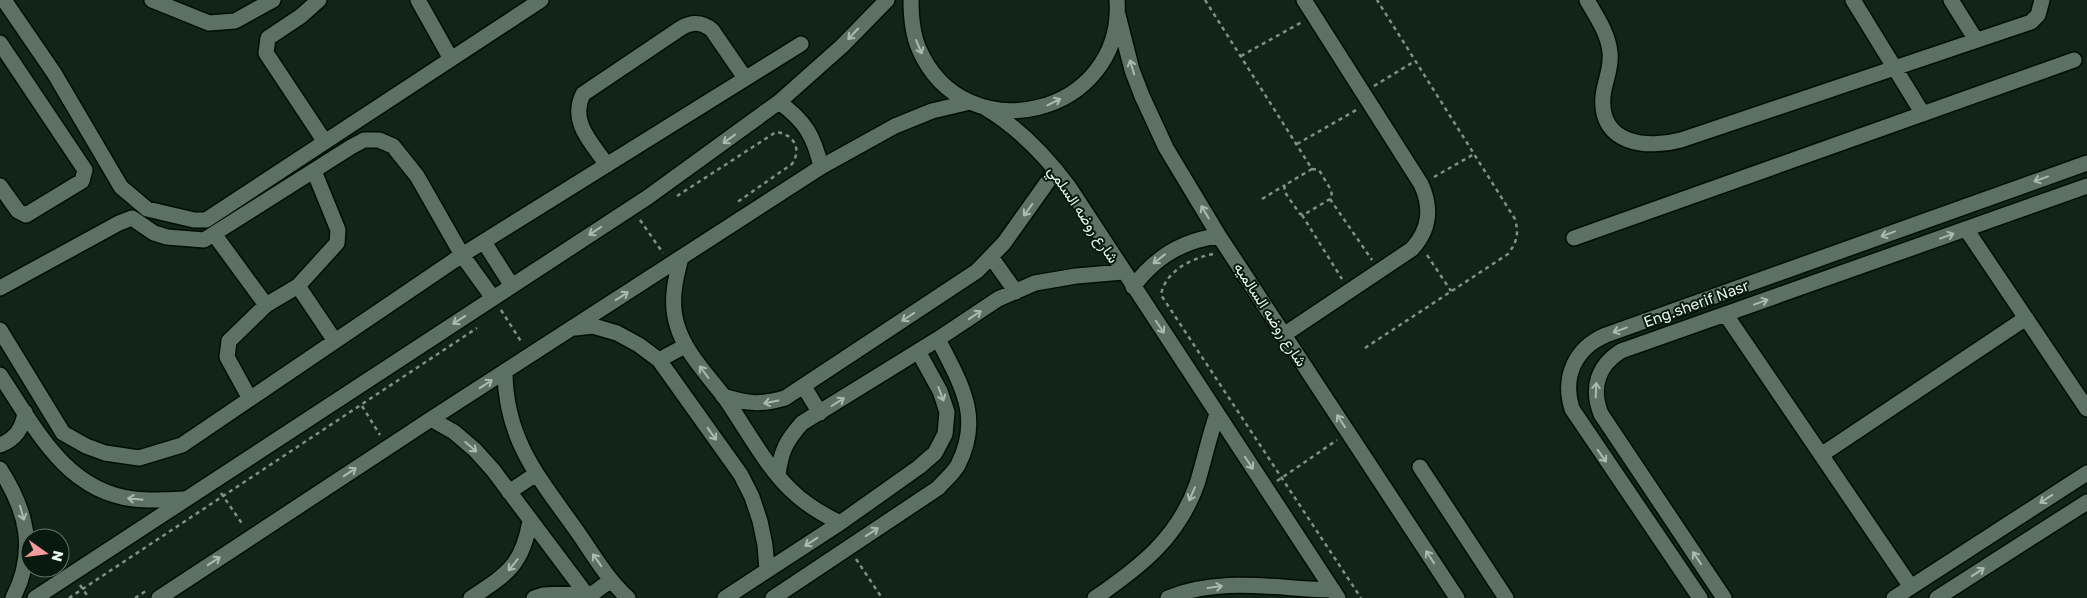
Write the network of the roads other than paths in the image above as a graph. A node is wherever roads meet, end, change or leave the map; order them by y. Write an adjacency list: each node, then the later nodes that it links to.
1 (4, 0): 26 (street)
2 (152, 0): 3 (street)
3 (273, 0)
4 (319, 0): 26 (street)
5 (418, 0): 19 (street)
6 (541, 0): 14 (street)
7 (887, 0): 23 (street, one-way to 23)
8 (911, 0): 24 (street, شارع روضه السلمي, one-way to 24)
9 (1304, 0): 56 (street)
10 (1587, 0): 21 (street)
11 (1853, 0): 21 (street)
12 (1952, 0): 16 (street)
13 (2042, 0): 16 (street)
14 (519, 6): 19 (street)
15 (1117, 7): 24 (street, one-way to 15); 36 (street, شارع روضه السالميه, one-way to 15)
16 (1976, 40): 21 (street)
17 (0, 43): 32 (street)
18 (801, 44): 22 (street)
19 (451, 59): 26 (street)
20 (2074, 60): 25 (street)
21 (1894, 68): 25 (street)
22 (745, 78): 28 (street); 28 (street)
23 (779, 102): 29 (street); 46 (street, one-way to 46)
24 (977, 104): 29 (street); 30 (street, شارع روضه السلمي)
25 (1922, 114): 37 (street)
26 (325, 142)
27 (2087, 163): 41 (street, Eng.sherif Nasr, one-way to 41)
28 (607, 165): 38 (street)
29 (821, 168): 39 (street)
30 (1056, 170): 42 (street, one-way to 42); 43 (street, شارع روضه السلمي)
31 (314, 171): 35 (street); 40 (street); 45 (street)
32 (0, 186)
33 (2087, 186): 34 (street)
34 (1966, 229): 44 (street, one-way to 34); 53 (street)
35 (214, 234): 48 (street); 51 (street)
36 (1220, 236): 47 (street, one-way to 47); 56 (street, شارع روضه السالميه)
37 (1574, 238)
38 (484, 242): 40 (street); 46 (street)
39 (698, 246): 54 (street, one-way to 39); 59 (street)
40 (462, 255): 50 (street); 58 (street)
41 (1829, 255): 44 (street); 103 (street, Eng.sherif Nasr, one-way to 103)
42 (991, 257): 49 (street); 64 (street, one-way to 64)
43 (1123, 272): 47 (street, شارع روضه السلمي); 49 (street)
44 (1836, 276): 52 (street, one-way to 44)
45 (298, 286): 51 (street); 58 (street)
46 (512, 286): 50 (street)
47 (1133, 287): 70 (street, one-way to 70)
48 (0, 288)
49 (1016, 292): 57 (street, one-way to 49)
50 (493, 298): 80 (street, one-way to 80)
51 (266, 305): 66 (street)
52 (1726, 315): 73 (street); 104 (street, one-way to 52)
53 (2026, 318): 67 (street); 73 (street)
54 (571, 329): 61 (street); 62 (street)
55 (0, 330): 66 (street)
56 (1285, 334): 101 (street, شارع روضه السالميه, one-way to 56)
57 (938, 339): 60 (street); 99 (street, one-way to 57)
58 (335, 341): 66 (street)
59 (685, 346): 61 (street); 65 (street, one-way to 59)
60 (918, 351): 69 (street, one-way to 60); 83 (street, one-way to 83)
61 (659, 360): 84 (street, one-way to 84)
62 (506, 371): 71 (street, one-way to 62); 77 (street)
63 (0, 375): 68 (street)
64 (804, 387): 65 (street, one-way to 65); 69 (street)
65 (723, 396): 78 (street)
66 (250, 399)
67 (2087, 409)
68 (25, 412): 72 (street); 80 (street, one-way to 68)
69 (820, 413): 78 (street)
70 (1217, 414): 88 (street, one-way to 88); 90 (street, one-way to 90)
71 (432, 419): 79 (street, one-way to 79); 86 (street, one-way to 71)
72 (0, 445)
73 (1821, 455): 87 (street)
74 (1420, 468): 102 (street)
75 (0, 469): 91 (street, one-way to 91)
76 (2087, 473): 87 (street, one-way to 87)
77 (536, 474): 79 (street); 85 (street, one-way to 77)
78 (778, 475): 83 (street)
79 (509, 492): 82 (street)
80 (184, 500): 92 (street)
81 (2087, 502): 106 (street, one-way to 81)
82 (530, 521): 89 (street); 95 (street, one-way to 95)
83 (840, 523): 84 (street, one-way to 84)
84 (767, 570): 98 (street)
85 (611, 580): 89 (street); 97 (street)
86 (183, 582): 93 (street); 94 (street)
87 (1911, 587): 105 (street)
88 (1335, 594): 100 (street, one-way to 88)
89 (587, 596): 96 (street)
90 (1098, 597)
91 (13, 598)
92 (35, 598)
93 (158, 598)
94 (177, 598)
95 (471, 598)
96 (534, 598)
97 (628, 598)
98 (725, 598)
99 (773, 598)
100 (1168, 598)
101 (1457, 598)
102 (1506, 598)
103 (1700, 598)
104 (1724, 598)
105 (1894, 598)
106 (1937, 598)

